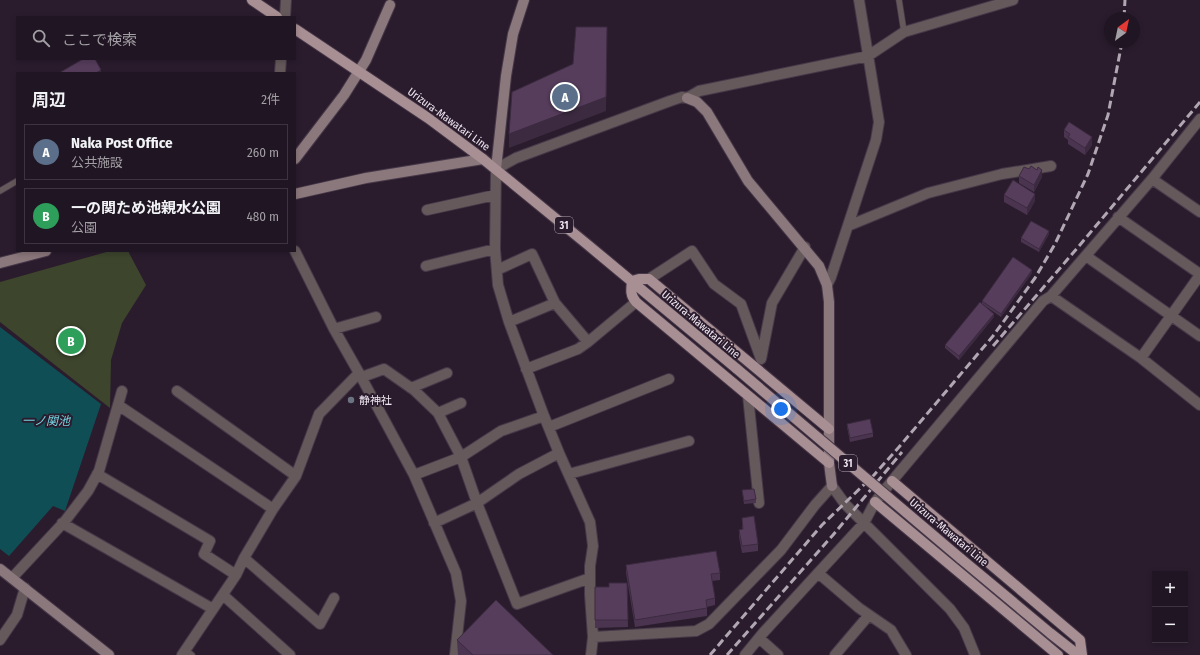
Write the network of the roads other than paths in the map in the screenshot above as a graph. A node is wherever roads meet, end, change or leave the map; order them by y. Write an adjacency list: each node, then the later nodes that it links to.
1 (252, 0): 8 (main road)
2 (286, 0): 9 (street)
3 (524, 0): 21 (street)
4 (859, 0): 12 (street)
5 (899, 0): 11 (lane)
6 (1013, 0): 11 (street)
7 (391, 2): 14 (street)
8 (276, 16)
9 (285, 16)
10 (296, 30): 14 (main road, Urizura-Mawatari Line / 31)
11 (904, 32): 12 (street)
12 (868, 56): 16 (street); 30 (street)
13 (281, 60): 15 (street)
14 (359, 71): 18 (street); 19 (main road, Urizura-Mawatari Line / 31)
15 (280, 72)
16 (687, 98): 21 (street); 31 (street)
17 (1200, 119): 22 (street)
18 (296, 158)
19 (483, 159): 21 (main road, Urizura-Mawatari Line / 31); 25 (street)
20 (1051, 166): 30 (street)
21 (496, 169): 26 (street); 41 (main road, Urizura-Mawatari Line / 31)
22 (1152, 178): 28 (street); 29 (street)
23 (16, 182): 24 (lane)
24 (0, 191)
25 (296, 194)
26 (495, 195): 27 (street); 32 (street)
27 (427, 210)
28 (1200, 212)
29 (1118, 218): 35 (street); 39 (street)
30 (848, 226): 42 (street)
31 (805, 247): 42 (street); 53 (street)
32 (495, 249): 37 (street); 38 (street)
33 (42, 252): 36 (street)
34 (296, 252): 49 (street)
35 (1086, 256): 43 (street); 46 (street)
36 (0, 263)
37 (426, 266)
38 (497, 270): 45 (street); 48 (street)
39 (1200, 274): 46 (street)
40 (649, 279): 41 (main road); 53 (street); 56 (main road)
41 (632, 281): 44 (main road); 112 (main road, Urizura-Mawatari Line / 31, bridge)
42 (827, 285): 69 (street)
43 (1052, 296): 52 (street); 78 (street)
44 (636, 302): 51 (street); 62 (main road)
45 (555, 303): 48 (street); 51 (street)
46 (1171, 315): 50 (street); 52 (street)
47 (376, 317): 49 (street)
48 (509, 322): 54 (street)
49 (334, 329): 57 (street)
50 (1200, 336)
51 (588, 342): 54 (street)
52 (1141, 358): 65 (street)
53 (761, 359): 56 (street)
54 (526, 369): 67 (street)
55 (447, 373): 59 (street)
56 (762, 373): 69 (main road)
57 (361, 375): 59 (street); 76 (street); 77 (street)
58 (669, 379): 68 (street)
59 (411, 388): 66 (street)
60 (122, 391): 64 (street)
61 (177, 391): 77 (street)
62 (748, 396): 73 (main road); 82 (street)
63 (461, 403): 66 (street)
64 (118, 405): 74 (street); 83 (street)
65 (1200, 405)
66 (438, 413): 72 (street)
67 (544, 416): 68 (street); 72 (street)
68 (549, 427): 71 (street)
69 (829, 429): 73 (street)
70 (689, 441): 75 (street)
71 (559, 453): 75 (street); 80 (street)
72 (461, 457): 76 (street); 80 (street)
73 (829, 463): 79 (street)
74 (97, 474): 84 (street); 90 (street)
75 (569, 474): 92 (street)
76 (414, 475): 85 (street)
77 (296, 476): 83 (street)
78 (892, 481): 81 (street); 113 (main road)
79 (832, 486): 86 (street); 98 (street)
80 (477, 502): 85 (street); 92 (street)
81 (875, 502): 86 (street); 111 (main road)
82 (759, 503)
83 (272, 509): 87 (street)
84 (62, 523): 91 (street); 96 (street)
85 (434, 523): 104 (street)
86 (864, 523): 89 (street); 110 (street)
87 (244, 558): 90 (street); 95 (street)
88 (0, 569): 91 (street)
89 (818, 573): 97 (street); 99 (street)
90 (236, 575): 94 (street)
91 (12, 578): 93 (street)
92 (590, 578): 98 (street)
93 (25, 588): 100 (street); 102 (street)
94 (223, 595): 96 (street); 103 (street)
95 (334, 598)
96 (213, 609): 101 (street)
97 (869, 615): 108 (street); 109 (street)
98 (593, 637): 105 (street)
99 (759, 638): 106 (street); 107 (street)
100 (0, 640)
101 (187, 653)
102 (109, 655)
103 (290, 655)
104 (455, 655)
105 (591, 655)
106 (745, 655)
107 (778, 655)
108 (835, 655)
109 (906, 655)
110 (975, 655)
111 (1058, 655)
112 (1078, 655)
113 (1082, 655)

